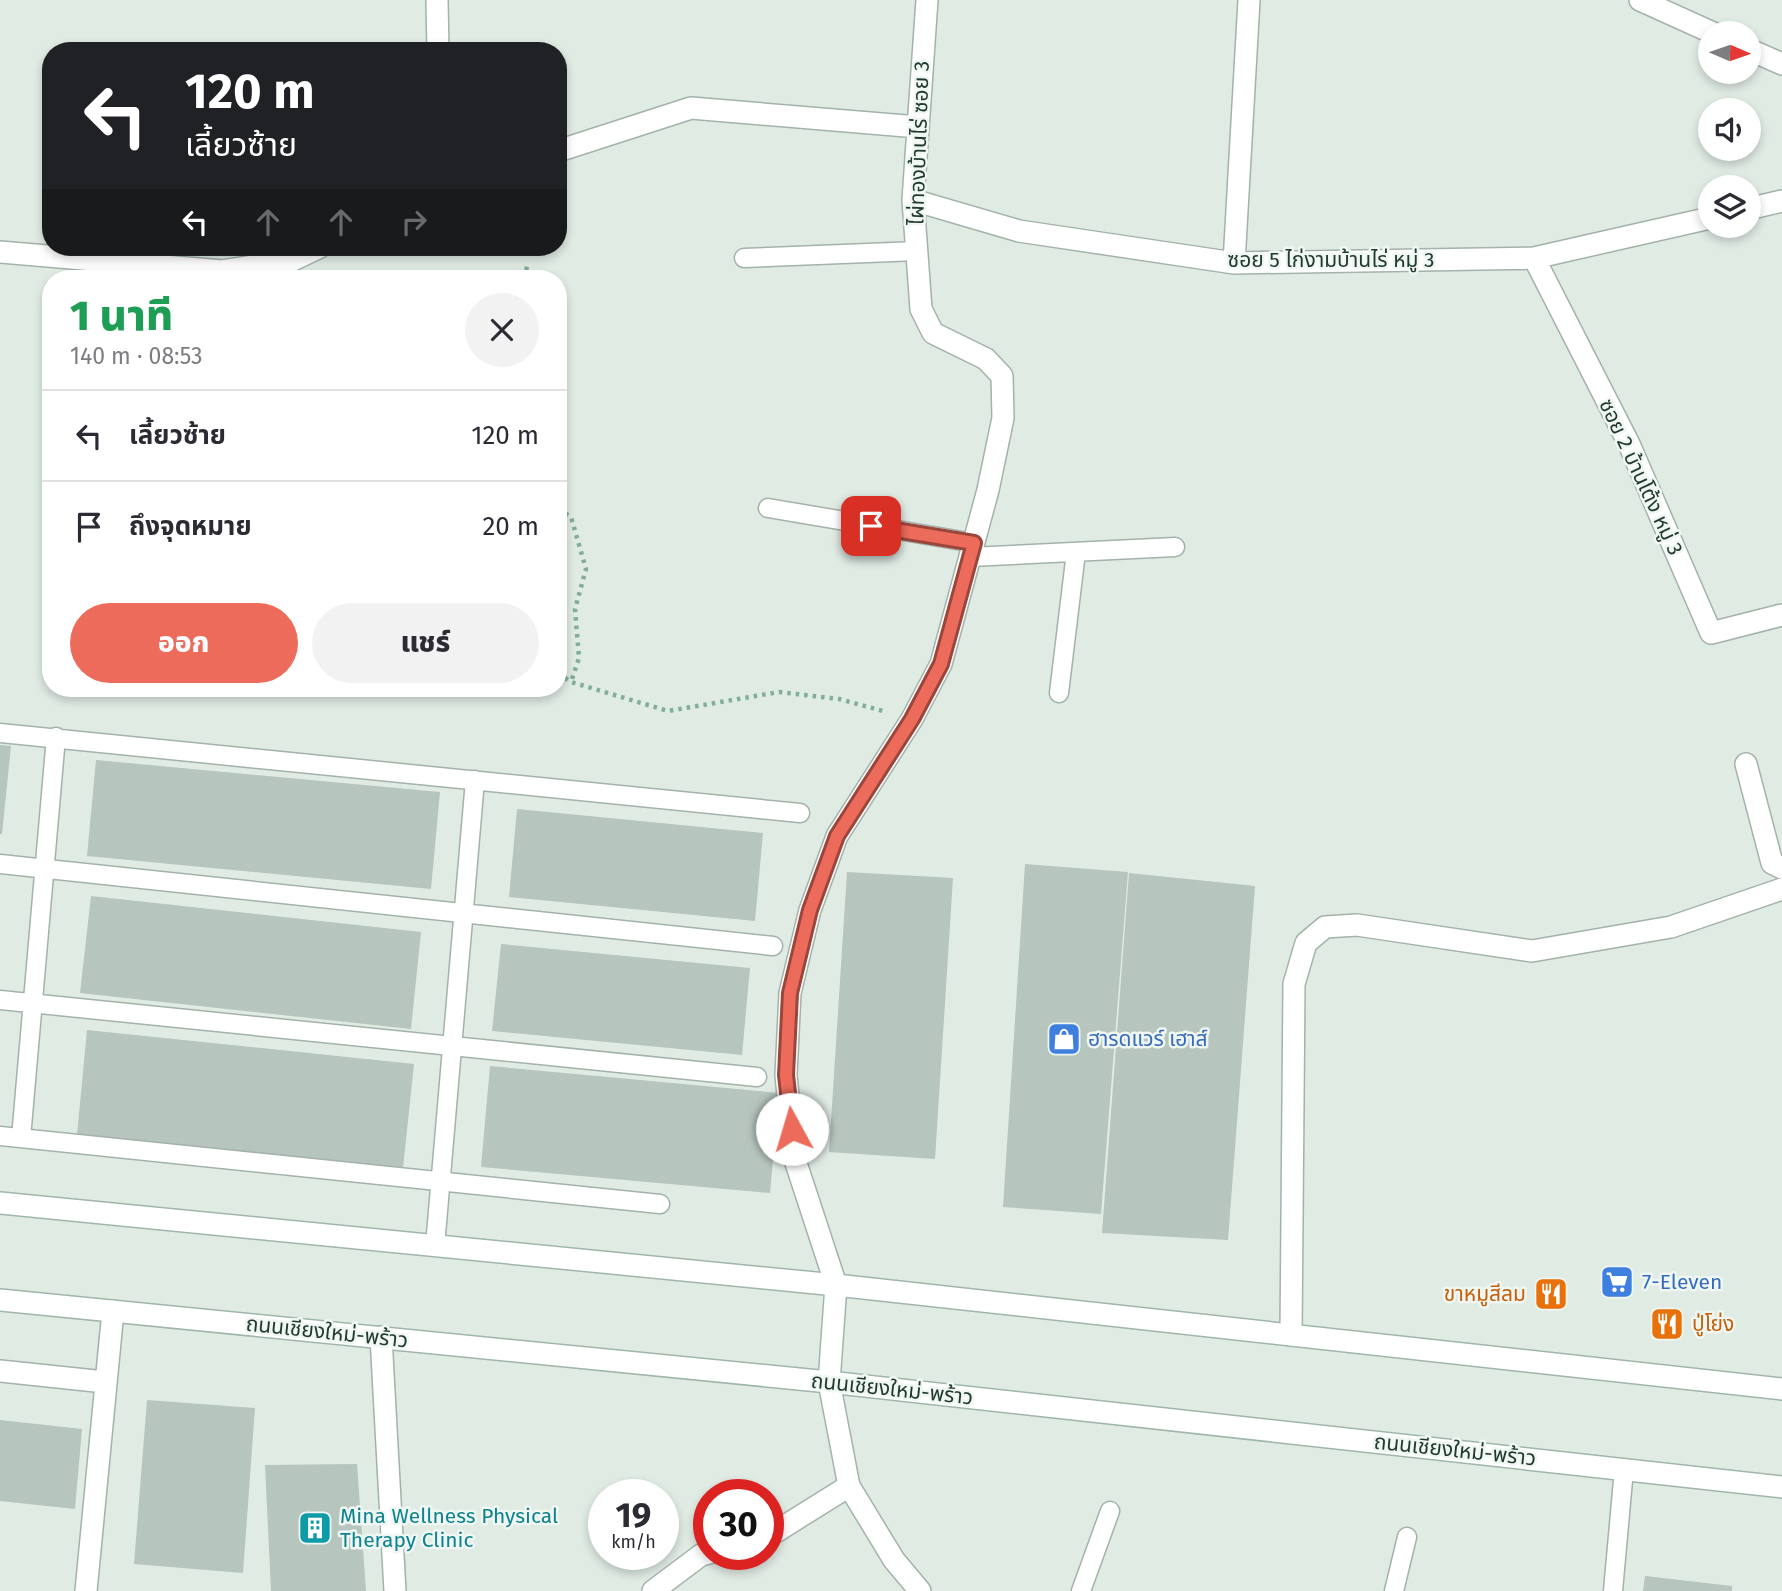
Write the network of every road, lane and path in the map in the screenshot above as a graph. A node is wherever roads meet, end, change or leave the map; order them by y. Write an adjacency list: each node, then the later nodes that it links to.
1 (437, 0): 6 (street)
2 (927, 0): 9 (street, ไผ่ทองบ้านไร่ ซอย 3)
3 (1250, 0): 21 (street)
4 (1640, 0): 5 (street)
5 (1698, 26)
6 (438, 42)
7 (1761, 55): 8 (street)
8 (1782, 64)
9 (918, 127): 10 (street); 11 (street, ไผ่ทองบ้านไร่ ซอย 3)
10 (567, 148)
11 (913, 200): 15 (street, ไผ่ทองบ้านไร่ ซอย 3); 21 (street, ซอย 5 ไก่งามบ้านไร่ หมู่ 3)
12 (1782, 201): 13 (street)
13 (1761, 206)
14 (1698, 221): 19 (street, ซอย 5 ไก่งามบ้านไร่ หมู่ 3)
15 (917, 251): 18 (lane); 28 (street, ไผ่ทองบ้านไร่ ซอย 3)
16 (0, 253): 22 (street)
17 (301, 256): 23 (street)
18 (744, 258)
19 (1534, 258): 21 (street, ซอย 5 ไก่งามบ้านไร่ หมู่ 3); 30 (street, ซอย 2 บ้านโต้ง หมู่ 3)
20 (529, 262): 24 (path)
21 (1234, 262)
22 (210, 270)
23 (228, 270)
24 (526, 270)
25 (768, 508): 28 (lane)
26 (567, 515): 32 (path)
27 (1175, 547): 29 (lane)
28 (972, 550): 29 (lane); 34 (street, ไผ่ทองบ้านไร่ ซอย 3)
29 (1076, 552): 33 (lane)
30 (1782, 615)
31 (567, 679): 32 (path)
32 (571, 682): 34 (path)
33 (1059, 692)
34 (912, 719): 56 (street, ไผ่ทองบ้านไร่ ซอย 3)
35 (0, 733): 36 (lane)
36 (56, 737): 38 (lane); 41 (lane)
37 (1746, 764): 42 (street)
38 (475, 780): 39 (lane); 44 (lane)
39 (800, 813)
40 (0, 864): 41 (lane)
41 (45, 867): 44 (lane); 47 (lane)
42 (1782, 868)
43 (1782, 889): 59 (street)
44 (464, 912): 45 (lane); 48 (lane)
45 (773, 946)
46 (0, 1000): 47 (lane)
47 (33, 1003): 48 (lane); 51 (lane)
48 (453, 1046): 49 (lane); 52 (lane)
49 (757, 1077)
50 (0, 1136): 51 (lane)
51 (21, 1138): 52 (lane)
52 (441, 1182): 54 (lane); 55 (lane)
53 (0, 1203): 55 (street)
54 (660, 1204)
55 (435, 1246): 56 (street)
56 (836, 1285): 59 (street); 63 (street)
57 (0, 1300): 58 (street, ถนนเชียงใหม่-พร้าว)
58 (113, 1311): 60 (street, ถนนเชียงใหม่-พร้าว); 62 (street)
59 (1291, 1335): 64 (street)
60 (381, 1338): 63 (street, ถนนเชียงใหม่-พร้าว); 73 (street)
61 (0, 1371): 62 (street)
62 (105, 1381): 72 (street)
63 (829, 1382): 65 (street, ถนนเชียงใหม่-พร้าว); 66 (street)
64 (1782, 1389)
65 (1623, 1469): 67 (street, ถนนเชียงใหม่-พร้าว); 78 (lane)
66 (849, 1486): 69 (street); 75 (street)
67 (1782, 1487)
68 (1110, 1511): 76 (lane)
69 (784, 1527)
70 (1407, 1536): 77 (lane)
71 (693, 1561): 74 (street)
72 (86, 1591)
73 (395, 1591)
74 (653, 1591)
75 (920, 1591)
76 (1081, 1591)
77 (1394, 1591)
78 (1613, 1591)

